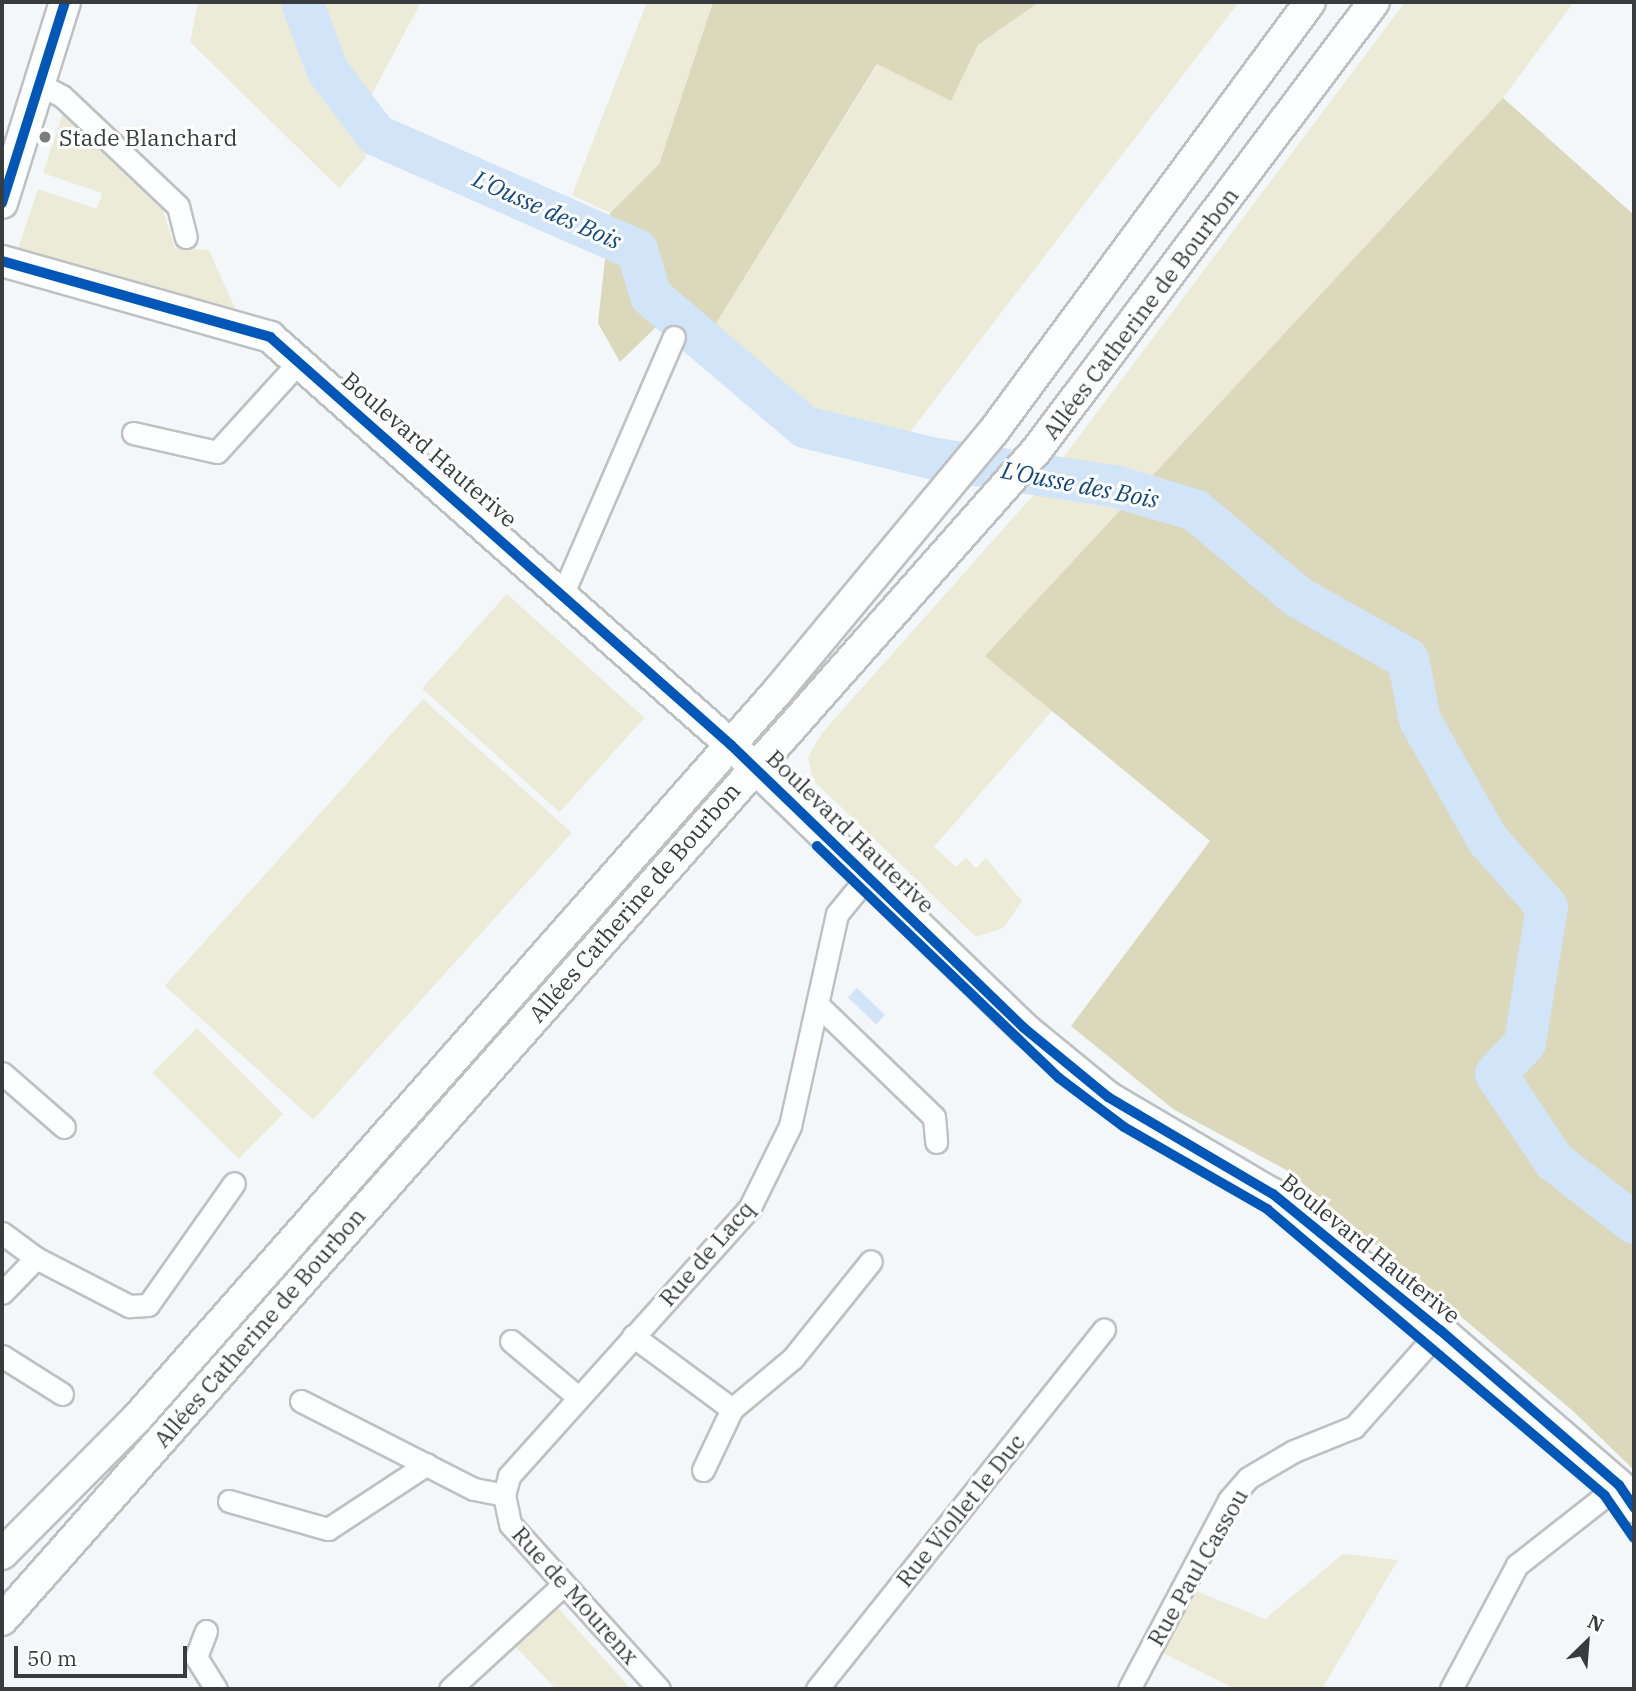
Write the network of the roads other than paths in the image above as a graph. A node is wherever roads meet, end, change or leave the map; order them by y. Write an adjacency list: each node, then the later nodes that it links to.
1 (65, 2): 4 (main road)
2 (1310, 2): 12 (main road, Allées Catherine de Bourbon)
3 (1374, 2): 13 (main road, Allées Catherine de Bourbon)
4 (40, 85): 5 (main road); 6 (street)
5 (2, 203)
6 (186, 237)
7 (2, 261): 9 (main road, Boulevard Hauterive)
8 (674, 337): 11 (street)
9 (299, 362): 10 (street); 11 (main road, Boulevard Hauterive)
10 (133, 433)
11 (563, 593): 12 (main road, Boulevard Hauterive)
12 (731, 745): 13 (main road, Boulevard Hauterive); 38 (main road, Allées Catherine de Bourbon)
13 (754, 766): 14 (main road, Boulevard Hauterive); 40 (main road, Allées Catherine de Bourbon)
14 (868, 876): 15 (street, Rue de Lacq); 25 (main road, Boulevard Hauterive)
15 (818, 1004): 18 (street); 26 (street, Rue de Lacq)
16 (2, 1073): 17 (street)
17 (64, 1127)
18 (936, 1142)
19 (234, 1183): 21 (street)
20 (2, 1233): 21 (street)
21 (36, 1258): 23 (street)
22 (871, 1261): 32 (street)
23 (2, 1293)
24 (1104, 1330): 45 (street, Rue Viollet le Duc)
25 (1440, 1330): 36 (main road, Boulevard Hauterive); 46 (street, Rue Paul Cassou)
26 (634, 1336): 30 (street, Rue de Lacq); 32 (street)
27 (511, 1341): 30 (street)
28 (2, 1356): 29 (street)
29 (62, 1394)
30 (578, 1397): 35 (street, Rue de Lacq)
31 (301, 1401): 33 (street)
32 (732, 1409): 34 (street)
33 (427, 1464): 35 (street); 37 (street)
34 (703, 1470)
35 (504, 1495): 39 (street, Rue de Mourenx)
36 (1627, 1496): 47 (street)
37 (229, 1501)
38 (2, 1554)
39 (564, 1585): 43 (street); 44 (street, Rue de Mourenx)
40 (2, 1620)
41 (206, 1631): 42 (street)
42 (216, 1689)
43 (450, 1689)
44 (659, 1689)
45 (817, 1689)
46 (1129, 1689)
47 (1451, 1689)

